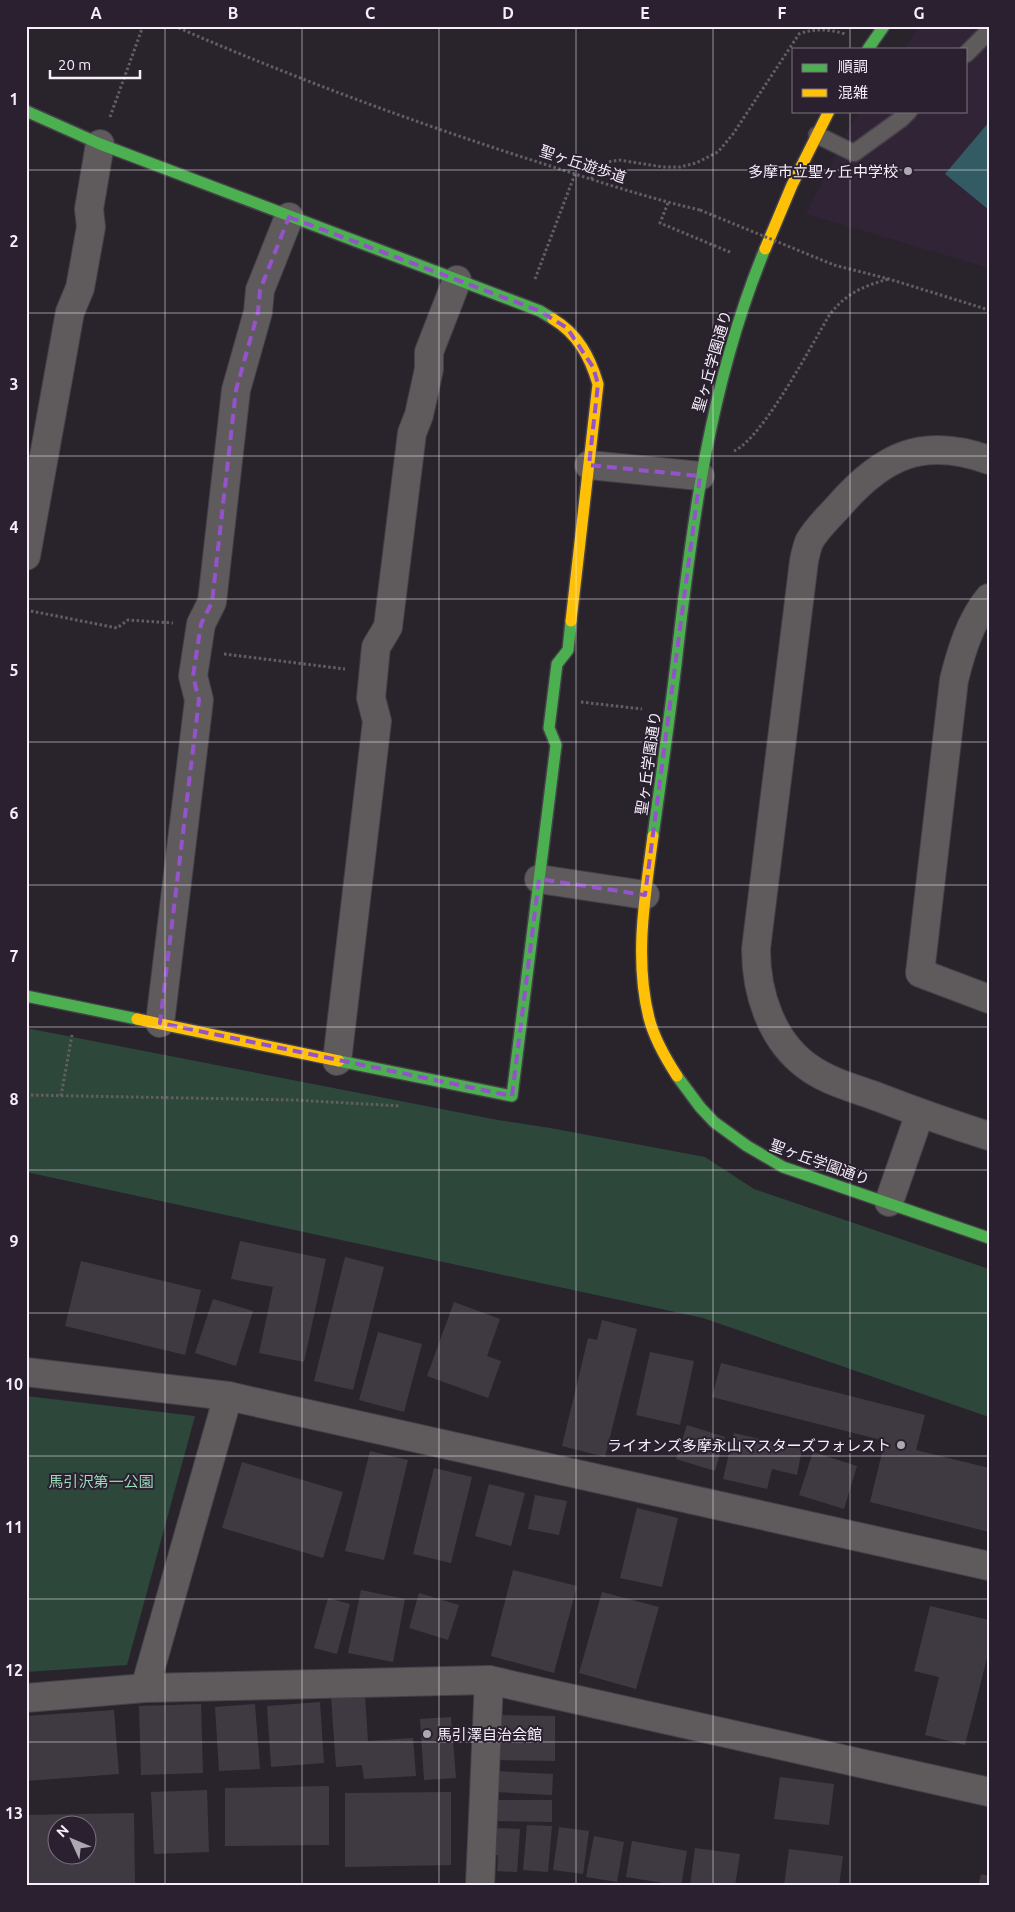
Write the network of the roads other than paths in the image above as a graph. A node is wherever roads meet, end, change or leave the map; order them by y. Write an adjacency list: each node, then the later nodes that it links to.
1 (884, 26): 3 (street)
2 (989, 31): 4 (lane)
3 (869, 48)
4 (968, 52)
5 (26, 111): 9 (street)
6 (828, 112): 8 (street, 聖ヶ丘学園通り)
7 (908, 112): 8 (lane)
8 (817, 135): 14 (street, 聖ヶ丘学園通り)
9 (100, 144): 10 (street); 15 (street)
10 (289, 217): 11 (street); 21 (street)
11 (457, 280): 13 (street); 22 (street)
12 (989, 460): 23 (street)
13 (589, 465): 14 (street); 17 (street)
14 (700, 476): 18 (street, 聖ヶ丘学園通り)
15 (26, 556)
16 (989, 598): 20 (street)
17 (539, 879): 18 (street); 22 (street)
18 (645, 895): 25 (street, 聖ヶ丘学園通り)
19 (26, 996): 21 (street)
20 (989, 999)
21 (160, 1023): 22 (street)
22 (337, 1061)
23 (920, 1113): 24 (street); 25 (street)
24 (989, 1136)
25 (889, 1202): 26 (street, 聖ヶ丘学園通り)
26 (989, 1238)
27 (26, 1372): 28 (street)
28 (228, 1396): 29 (street); 31 (street)
29 (989, 1566)
30 (489, 1680): 31 (street); 33 (street); 34 (street)
31 (146, 1688): 32 (street)
32 (26, 1698)
33 (989, 1792)
34 (480, 1886)

